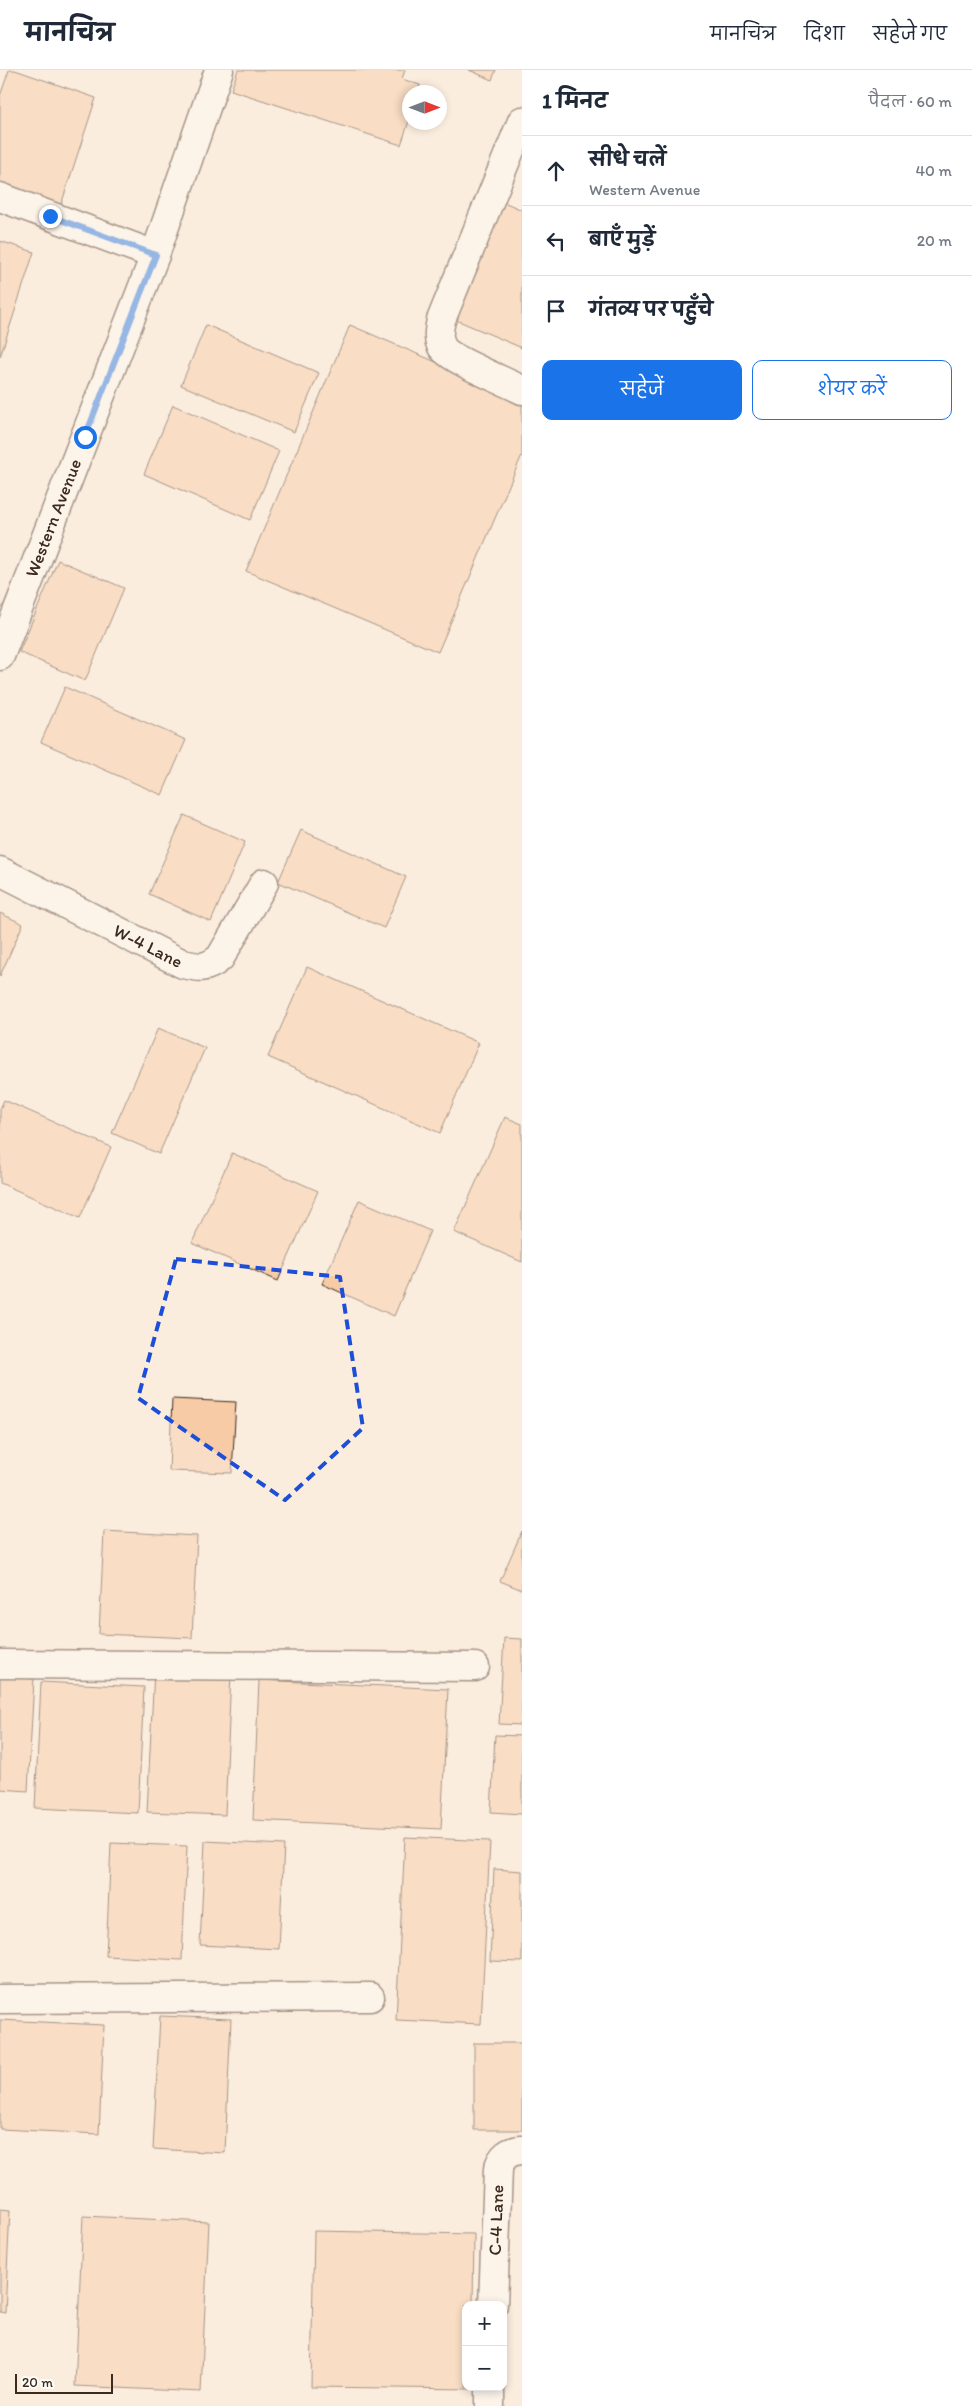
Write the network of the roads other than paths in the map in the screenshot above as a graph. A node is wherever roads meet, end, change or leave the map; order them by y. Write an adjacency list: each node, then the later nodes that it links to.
1 (219, 70): 4 (street, Western Avenue)
2 (522, 121): 5 (street)
3 (0, 198): 4 (street)
4 (156, 255): 6 (street, Western Avenue)
5 (522, 390)
6 (0, 656)
7 (0, 871): 8 (street, W-4 Lane)
8 (264, 883)
9 (0, 1664): 10 (street)
10 (475, 1667)
11 (370, 1997): 12 (street)
12 (0, 1999)
13 (522, 2150): 14 (street, C-4 Lane)
14 (493, 2301)
15 (490, 2391): 16 (street)
16 (490, 2406)

